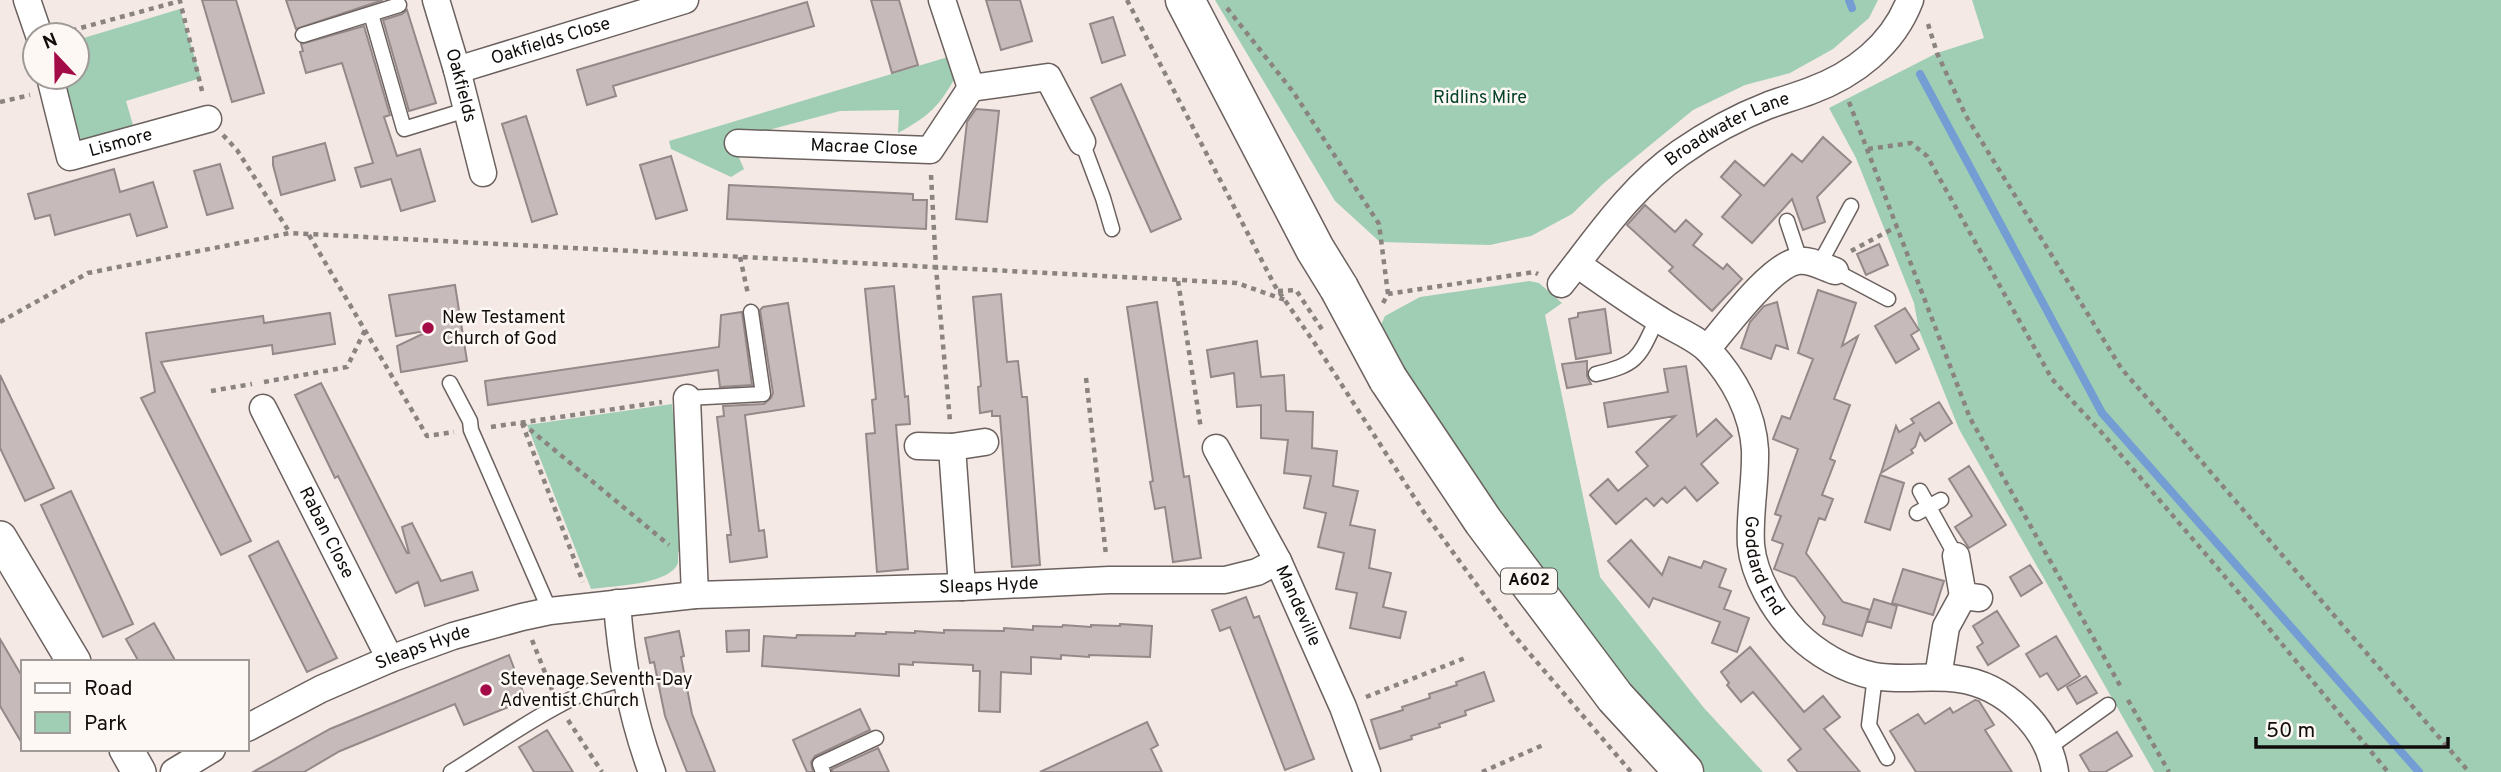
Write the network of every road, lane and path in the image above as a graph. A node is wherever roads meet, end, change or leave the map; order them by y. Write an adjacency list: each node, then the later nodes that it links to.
1 (27, 0): 11 (street)
2 (436, 0): 14 (street, Oakfields)
3 (685, 0): 14 (street, Oakfields Close)
4 (942, 0): 16 (street)
5 (1126, 0): 35 (path)
6 (1185, 0): 91 (highway, A602, bridge)
7 (1221, 0): 36 (path)
8 (399, 5): 10 (lane)
9 (1917, 7): 15 (street, Broadwater Lane); 94 (path)
10 (371, 14): 13 (lane); 18 (lane)
11 (34, 21)
12 (91, 25): 19 (path)
13 (303, 36)
14 (457, 70): 18 (street, Oakfields)
15 (1840, 78): 22 (path); 33 (street, Broadwater Lane)
16 (971, 88): 20 (street); 23 (street, Macrae Close)
17 (54, 91): 19 (street, Lismore)
18 (466, 110): 24 (street, Oakfields)
19 (208, 119): 29 (path)
20 (1082, 142): 28 (lane)
21 (738, 143): 23 (street, Macrae Close)
22 (1868, 149): 27 (path); 93 (path)
23 (930, 150): 32 (path)
24 (483, 173)
25 (1851, 205): 31 (lane)
26 (1787, 221): 31 (lane)
27 (1896, 227): 31 (path); 92 (path)
28 (1112, 229)
29 (290, 233): 30 (path); 42 (path)
30 (740, 257): 32 (path); 40 (path)
31 (1818, 265): 37 (lane); 45 (street)
32 (936, 268): 34 (path); 54 (path)
33 (1569, 274): 36 (path); 41 (street, Goddard End)
34 (1178, 281): 38 (path); 55 (path)
35 (1278, 291): 38 (path); 44 (path)
36 (1388, 294): 39 (path)
37 (1888, 299)
38 (1285, 300): 58 (path)
39 (1381, 306)
40 (751, 312): 50 (lane)
41 (1657, 318): 45 (street, Goddard End); 46 (lane)
42 (0, 322)
43 (365, 330): 49 (path)
44 (1324, 332)
45 (1707, 349): 71 (street, Goddard End)
46 (1595, 374)
47 (1086, 378): 63 (path)
48 (450, 383): 67 (lane)
49 (211, 391)
50 (687, 398): 62 (street)
51 (263, 408): 69 (street, Raban Close)
52 (985, 442): 54 (street)
53 (918, 446): 54 (street)
54 (952, 447): 64 (street)
55 (1216, 448): 61 (street, Mandeville)
56 (1420, 488): 58 (path)
57 (1920, 491): 60 (lane)
58 (1417, 502): 90 (path)
59 (0, 538): 70 (street)
60 (1956, 556): 72 (street)
61 (1278, 561): 63 (street, Sleaps Hyde); 75 (street, Mandeville)
62 (694, 567): 65 (street); 66 (path)
63 (1109, 580): 64 (street, Sleaps Hyde)
64 (962, 587): 65 (street, Sleaps Hyde)
65 (695, 594): 66 (street, Sleaps Hyde)
66 (604, 605): 67 (street, Sleaps Hyde); 73 (street)
67 (550, 611): 69 (street, Sleaps Hyde)
68 (1465, 658): 75 (path)
69 (390, 659): 76 (street, Sleaps Hyde)
70 (73, 660)
71 (1875, 676): 72 (street, Goddard End); 81 (lane)
72 (1938, 677): 82 (street, Goddard End)
73 (626, 678): 85 (lane); 86 (street)
74 (2108, 705): 82 (lane)
75 (1343, 707): 88 (street, Mandeville)
76 (248, 727)
77 (876, 738): 87 (lane)
78 (1543, 745): 89 (path)
79 (127, 751): 83 (street)
80 (209, 751): 84 (street)
81 (1887, 758)
82 (2051, 760)
83 (139, 772)
84 (174, 772)
85 (451, 772)
86 (652, 772)
87 (823, 772)
88 (1367, 772)
89 (1482, 772)
90 (1631, 772)
91 (1684, 772)
92 (2169, 772)
93 (2388, 772)
94 (2469, 772)

